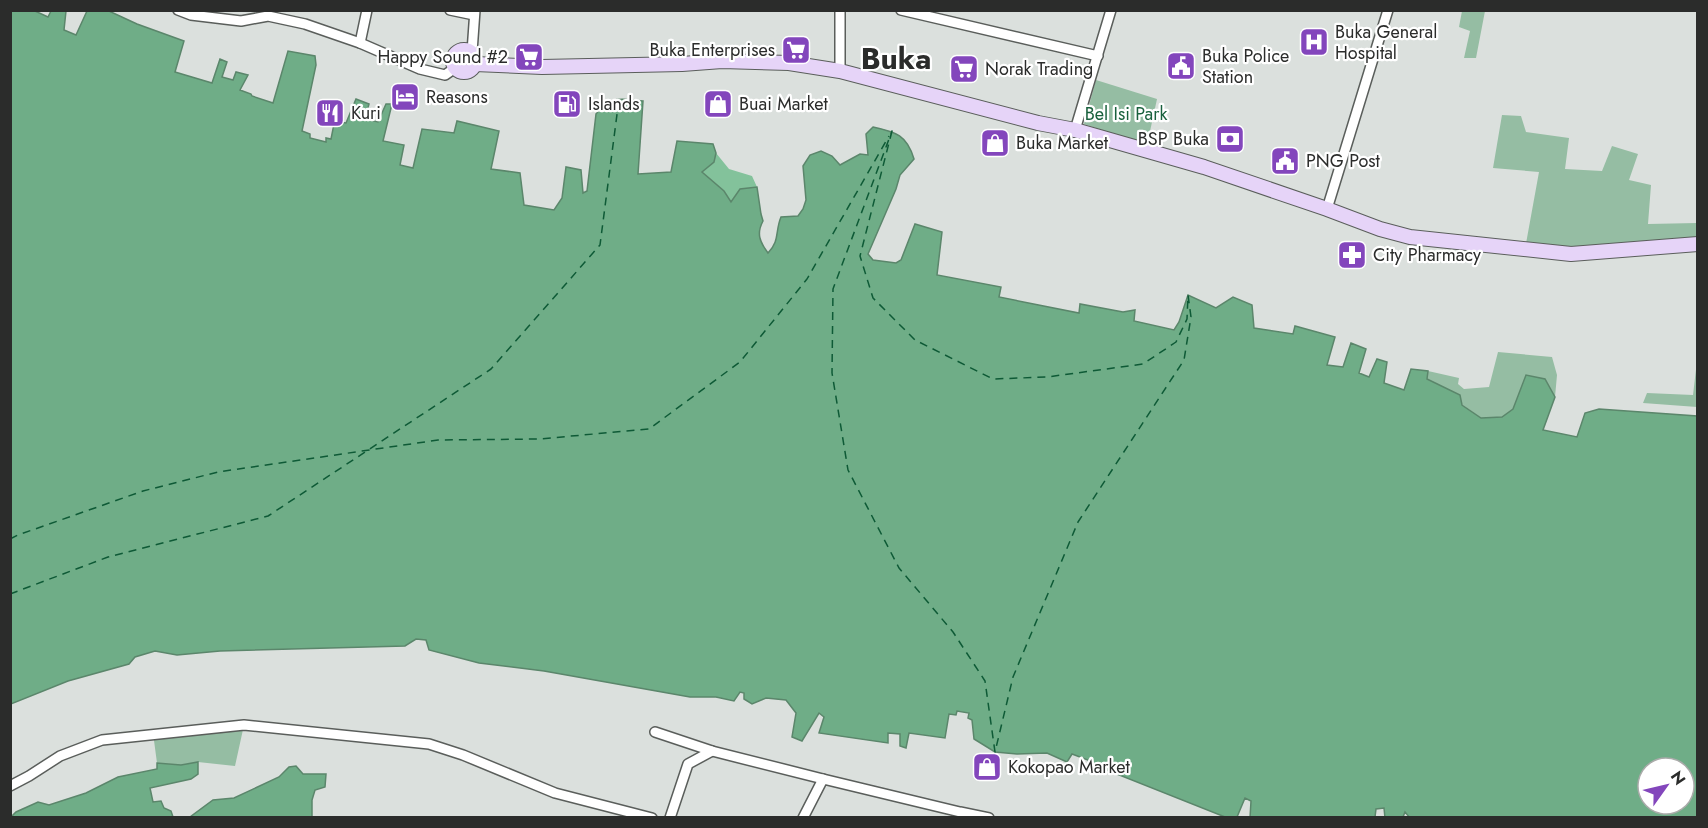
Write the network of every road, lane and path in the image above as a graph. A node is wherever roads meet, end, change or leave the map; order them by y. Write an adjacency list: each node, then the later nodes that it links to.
1 (178, 10): 9 (street)
2 (367, 10): 9 (street)
3 (450, 10): 8 (street)
4 (840, 10): 13 (street)
5 (901, 10): 10 (street)
6 (1111, 10): 10 (street)
7 (1388, 10): 15 (street)
8 (474, 13): 11 (street)
9 (360, 43): 12 (street)
10 (1098, 56): 14 (street)
11 (473, 58): 12 (main road); 12 (main road); 13 (main road)
12 (455, 68)
13 (840, 71): 14 (main road)
14 (1075, 130): 15 (main road)
15 (1327, 209): 16 (main road)
16 (1698, 244)
17 (655, 732): 18 (street)
18 (712, 751): 19 (street); 23 (street)
19 (823, 779): 21 (street); 24 (street)
20 (10, 786): 22 (street)
21 (959, 815): 25 (street)
22 (652, 818)
23 (670, 818)
24 (803, 818)
25 (989, 818)

